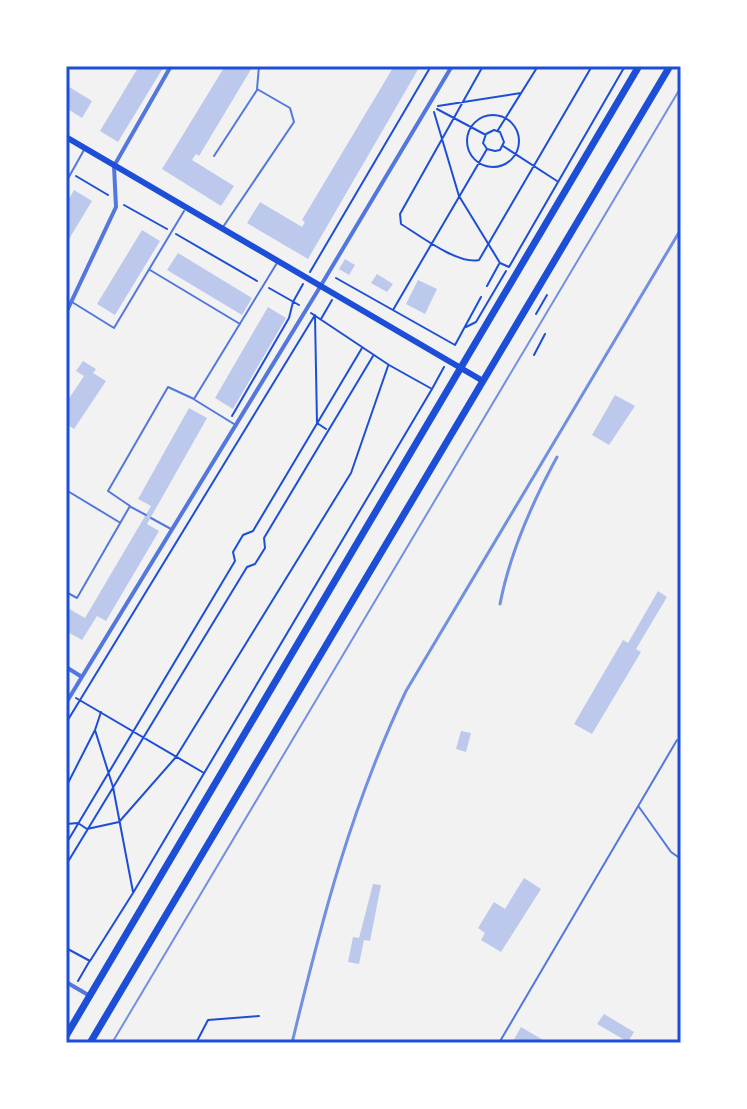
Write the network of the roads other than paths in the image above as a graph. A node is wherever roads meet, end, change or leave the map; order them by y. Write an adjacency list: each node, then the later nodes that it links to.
1 (171, 66): 10 (street)
2 (259, 66): 6 (lane)
3 (452, 66): 18 (street)
4 (639, 66): 22 (main road)
5 (670, 66): 23 (main road)
6 (257, 89): 9 (lane); 15 (lane)
7 (66, 137): 8 (main road)
8 (85, 149): 10 (main road); 12 (lane)
9 (214, 156)
10 (114, 166): 14 (main road); 19 (street)
11 (66, 170): 12 (lane)
12 (71, 173): 13 (lane)
13 (66, 182)
14 (186, 206): 15 (main road); 17 (lane)
15 (223, 228): 16 (main road)
16 (278, 262): 18 (main road); 21 (lane)
17 (149, 269): 19 (lane); 21 (lane)
18 (320, 287): 22 (main road); 25 (street)
19 (72, 302): 20 (street)
20 (66, 313)
21 (240, 324): 24 (lane)
22 (460, 368): 23 (main road); 40 (main road)
23 (483, 381): 42 (main road)
24 (194, 399): 25 (lane); 27 (lane)
25 (236, 426): 31 (street)
26 (66, 490): 30 (lane)
27 (130, 506): 28 (lane); 30 (lane)
28 (146, 515)
29 (151, 518): 31 (lane)
30 (120, 523): 32 (lane)
31 (172, 530): 34 (street)
32 (66, 592)
33 (66, 667): 34 (street)
34 (82, 677): 35 (street)
35 (66, 703)
36 (677, 740): 37 (lane)
37 (638, 806): 38 (lane); 43 (lane)
38 (681, 859)
39 (66, 982): 40 (street)
40 (90, 996): 41 (main road)
41 (66, 1036)
42 (90, 1043)
43 (499, 1043)

